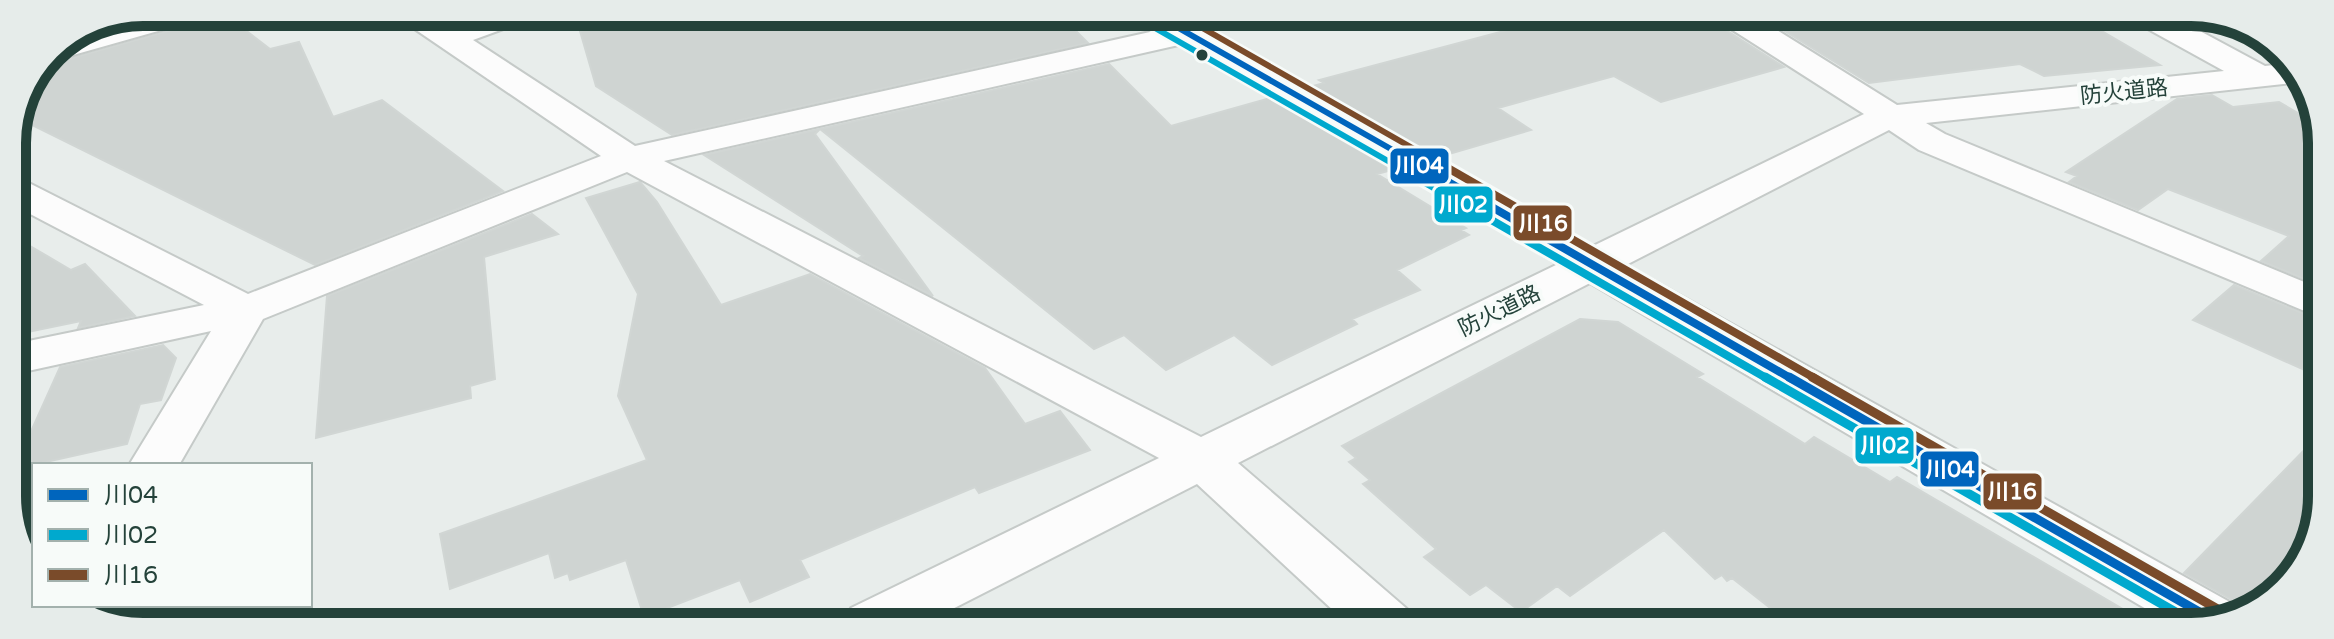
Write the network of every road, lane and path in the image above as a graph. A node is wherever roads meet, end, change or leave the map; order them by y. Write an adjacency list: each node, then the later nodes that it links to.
1 (145, 26): 9 (street)
2 (432, 26): 8 (street)
3 (482, 26): 8 (street)
4 (1163, 26): 12 (street)
5 (1174, 26): 14 (street)
6 (1748, 26): 11 (street)
7 (2170, 26): 10 (street)
8 (450, 37): 12 (street)
9 (80, 45)
10 (2278, 75): 11 (street, 防火道路)
11 (1889, 116): 14 (street, 防火道路); 15 (street)
12 (629, 158): 16 (street); 18 (street)
13 (26, 197): 16 (street)
14 (1588, 265): 18 (street, 防火道路); 22 (street)
15 (2308, 299)
16 (246, 310): 17 (street); 19 (street)
17 (26, 356)
18 (1200, 458): 20 (street, 防火道路); 21 (street)
19 (155, 463)
20 (893, 613)
21 (1374, 613)
22 (2200, 613)

